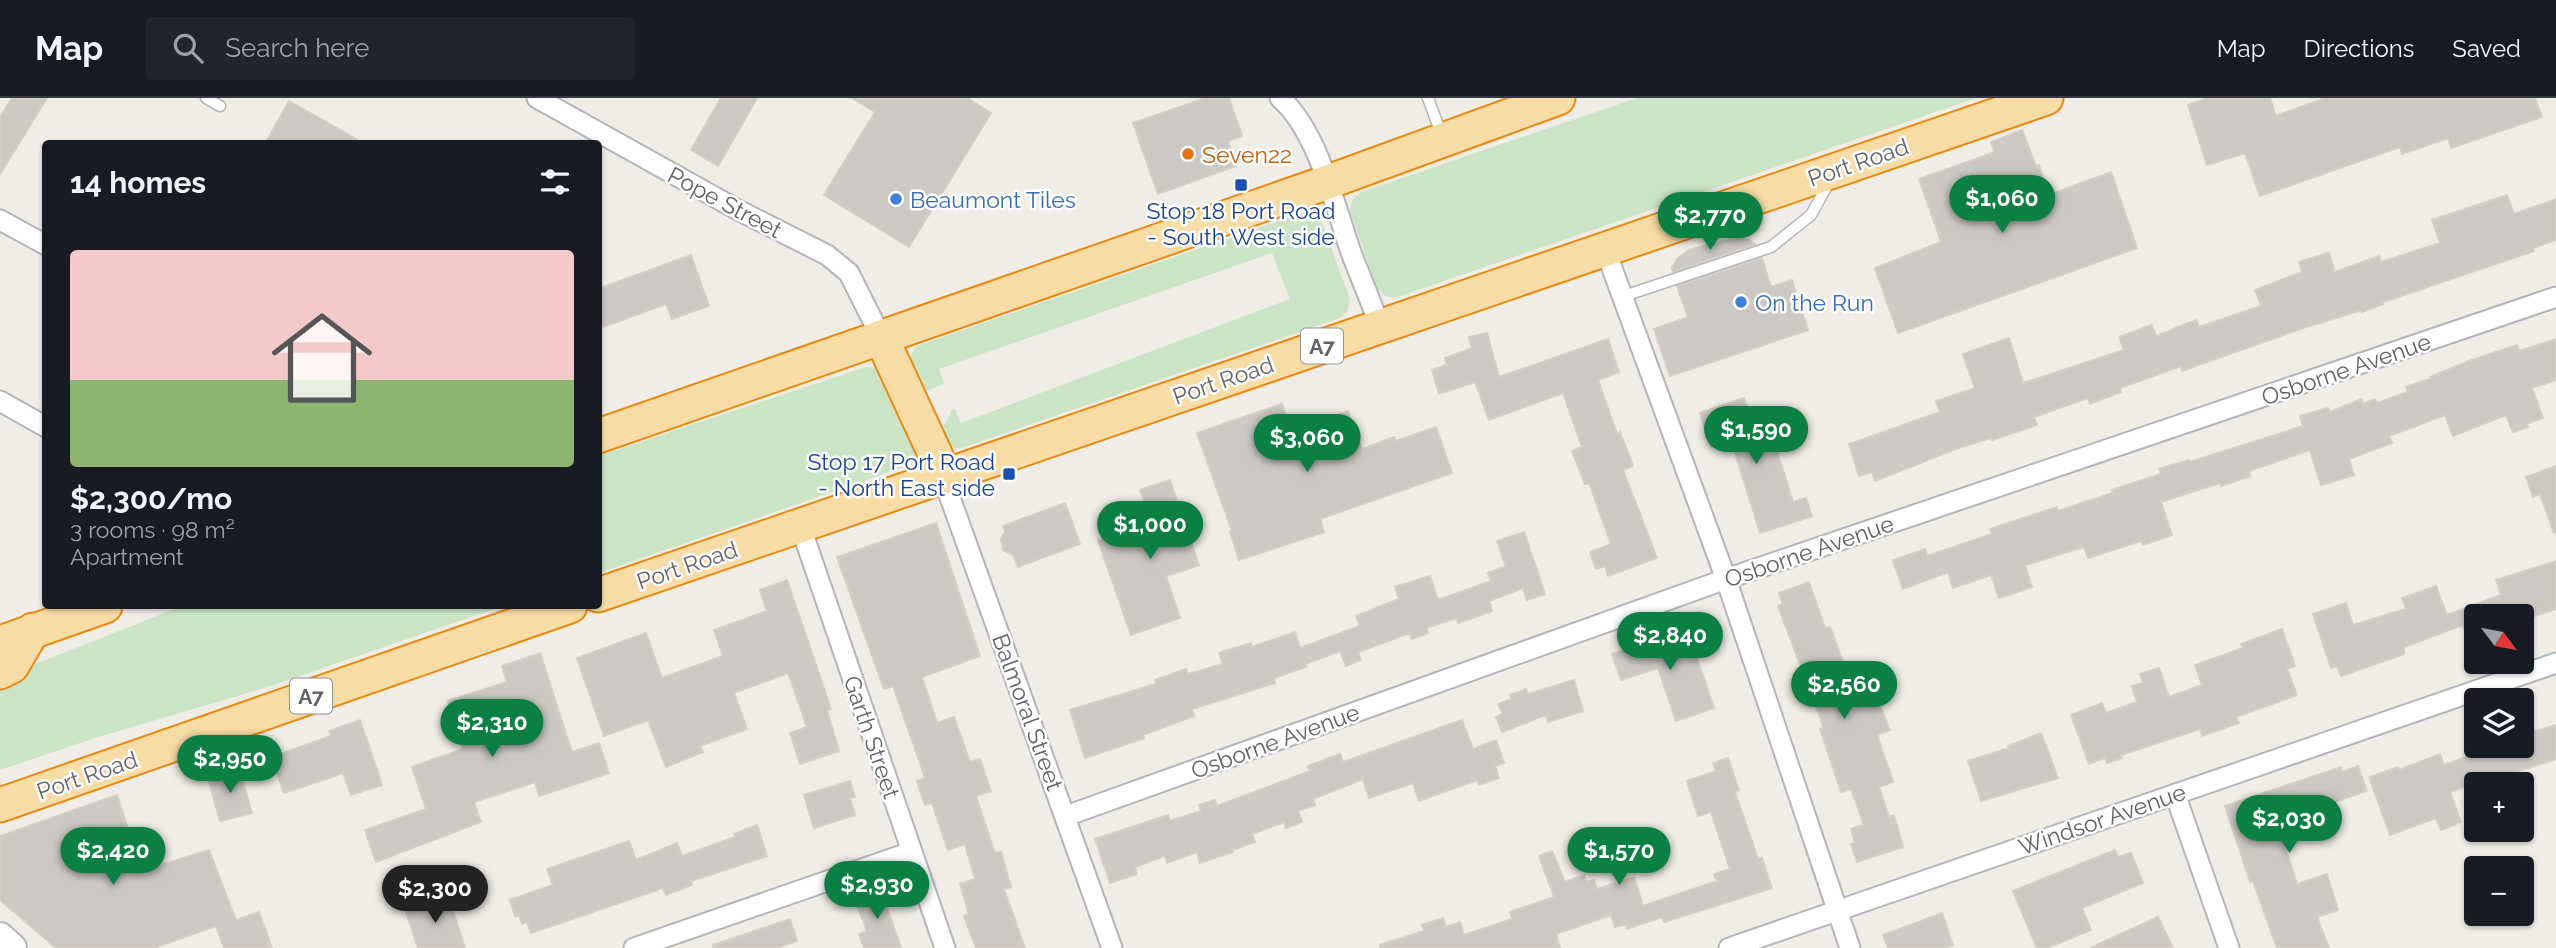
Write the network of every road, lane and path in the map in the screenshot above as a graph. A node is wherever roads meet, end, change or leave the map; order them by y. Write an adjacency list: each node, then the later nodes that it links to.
1 (206, 98): 7 (lane)
2 (537, 98): 17 (street, Pope Street)
3 (1280, 98): 10 (street)
4 (1428, 98): 8 (lane)
5 (1558, 98): 8 (highway)
6 (2046, 98): 9 (highway, Port Road / A7)
7 (220, 106)
8 (1443, 140): 10 (highway)
9 (1836, 169): 13 (highway, Port Road / A7); 14 (lane)
10 (1328, 182): 16 (street); 17 (highway)
11 (0, 220): 12 (street)
12 (42, 243)
13 (1605, 249): 14 (street); 16 (highway, Port Road / A7)
14 (1624, 296): 23 (street)
15 (2556, 297): 23 (street, Osborne Avenue)
16 (1380, 326): 21 (highway, Port Road / A7)
17 (881, 337): 20 (highway); 21 (highway)
18 (0, 401): 19 (street)
19 (42, 425)
20 (602, 435)
21 (943, 478): 22 (highway, Port Road / A7); 35 (street, Balmoral Street)
22 (800, 525): 24 (highway, Port Road / A7); 36 (street, Garth Street)
23 (1726, 579): 35 (street, Osborne Avenue); 37 (street)
24 (602, 595)
25 (96, 609): 27 (highway)
26 (561, 609): 32 (highway, Port Road / A7)
27 (33, 630): 28 (highway); 30 (highway)
28 (0, 643)
29 (2556, 663): 33 (street, Windsor Avenue)
30 (0, 672)
31 (0, 780): 32 (highway)
32 (53, 787): 34 (highway, Port Road / A7)
33 (2175, 794): 37 (street, Windsor Avenue); 45 (street)
34 (0, 805)
35 (1066, 816): 42 (street, Balmoral Street)
36 (911, 852): 40 (street); 41 (street, Garth Street)
37 (1837, 910): 43 (street, Windsor Avenue); 44 (street)
38 (0, 937): 39 (main road)
39 (12, 948)
40 (634, 948)
41 (945, 948)
42 (1112, 948)
43 (1728, 948)
44 (1850, 948)
45 (2229, 948)

